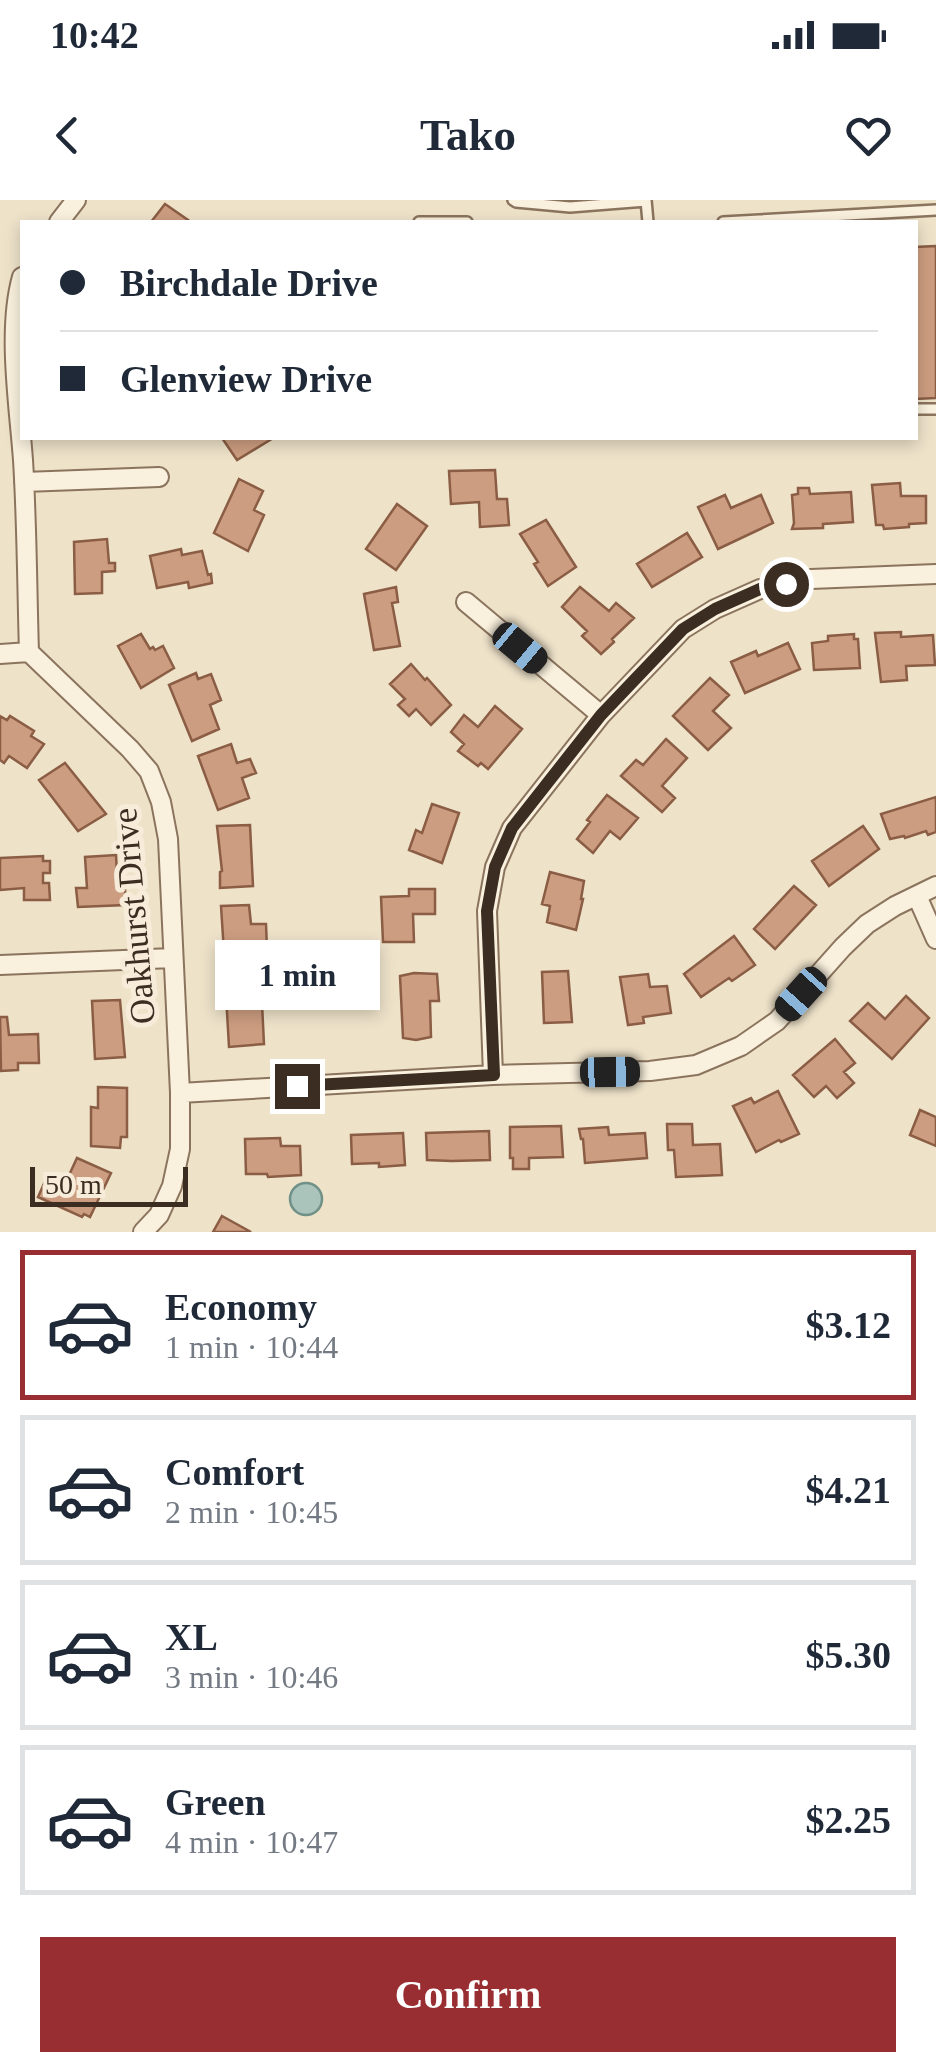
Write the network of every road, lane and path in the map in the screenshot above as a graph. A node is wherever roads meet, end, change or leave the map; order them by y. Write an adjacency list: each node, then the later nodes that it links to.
1 (76, 200): 7 (street)
2 (513, 200): 3 (lane)
3 (646, 200)
4 (863, 200): 6 (lane)
5 (936, 210): 6 (lane)
6 (864, 214): 8 (lane)
7 (61, 220)
8 (758, 220)
9 (20, 288): 10 (street)
10 (20, 417)
11 (21, 440): 13 (street)
12 (159, 477): 13 (street)
13 (24, 482): 16 (street)
14 (936, 574): 18 (street)
15 (466, 602): 18 (street)
16 (30, 652): 17 (street); 22 (street, Oakhurst Drive)
17 (0, 654)
18 (601, 715): 24 (street)
19 (936, 886): 20 (street)
20 (916, 896): 21 (street); 24 (street)
21 (936, 939)
22 (173, 958): 23 (street); 25 (street, Oakhurst Drive)
23 (0, 965)
24 (494, 1075): 25 (street)
25 (180, 1092): 26 (street, Oakhurst Drive)
26 (143, 1232)

